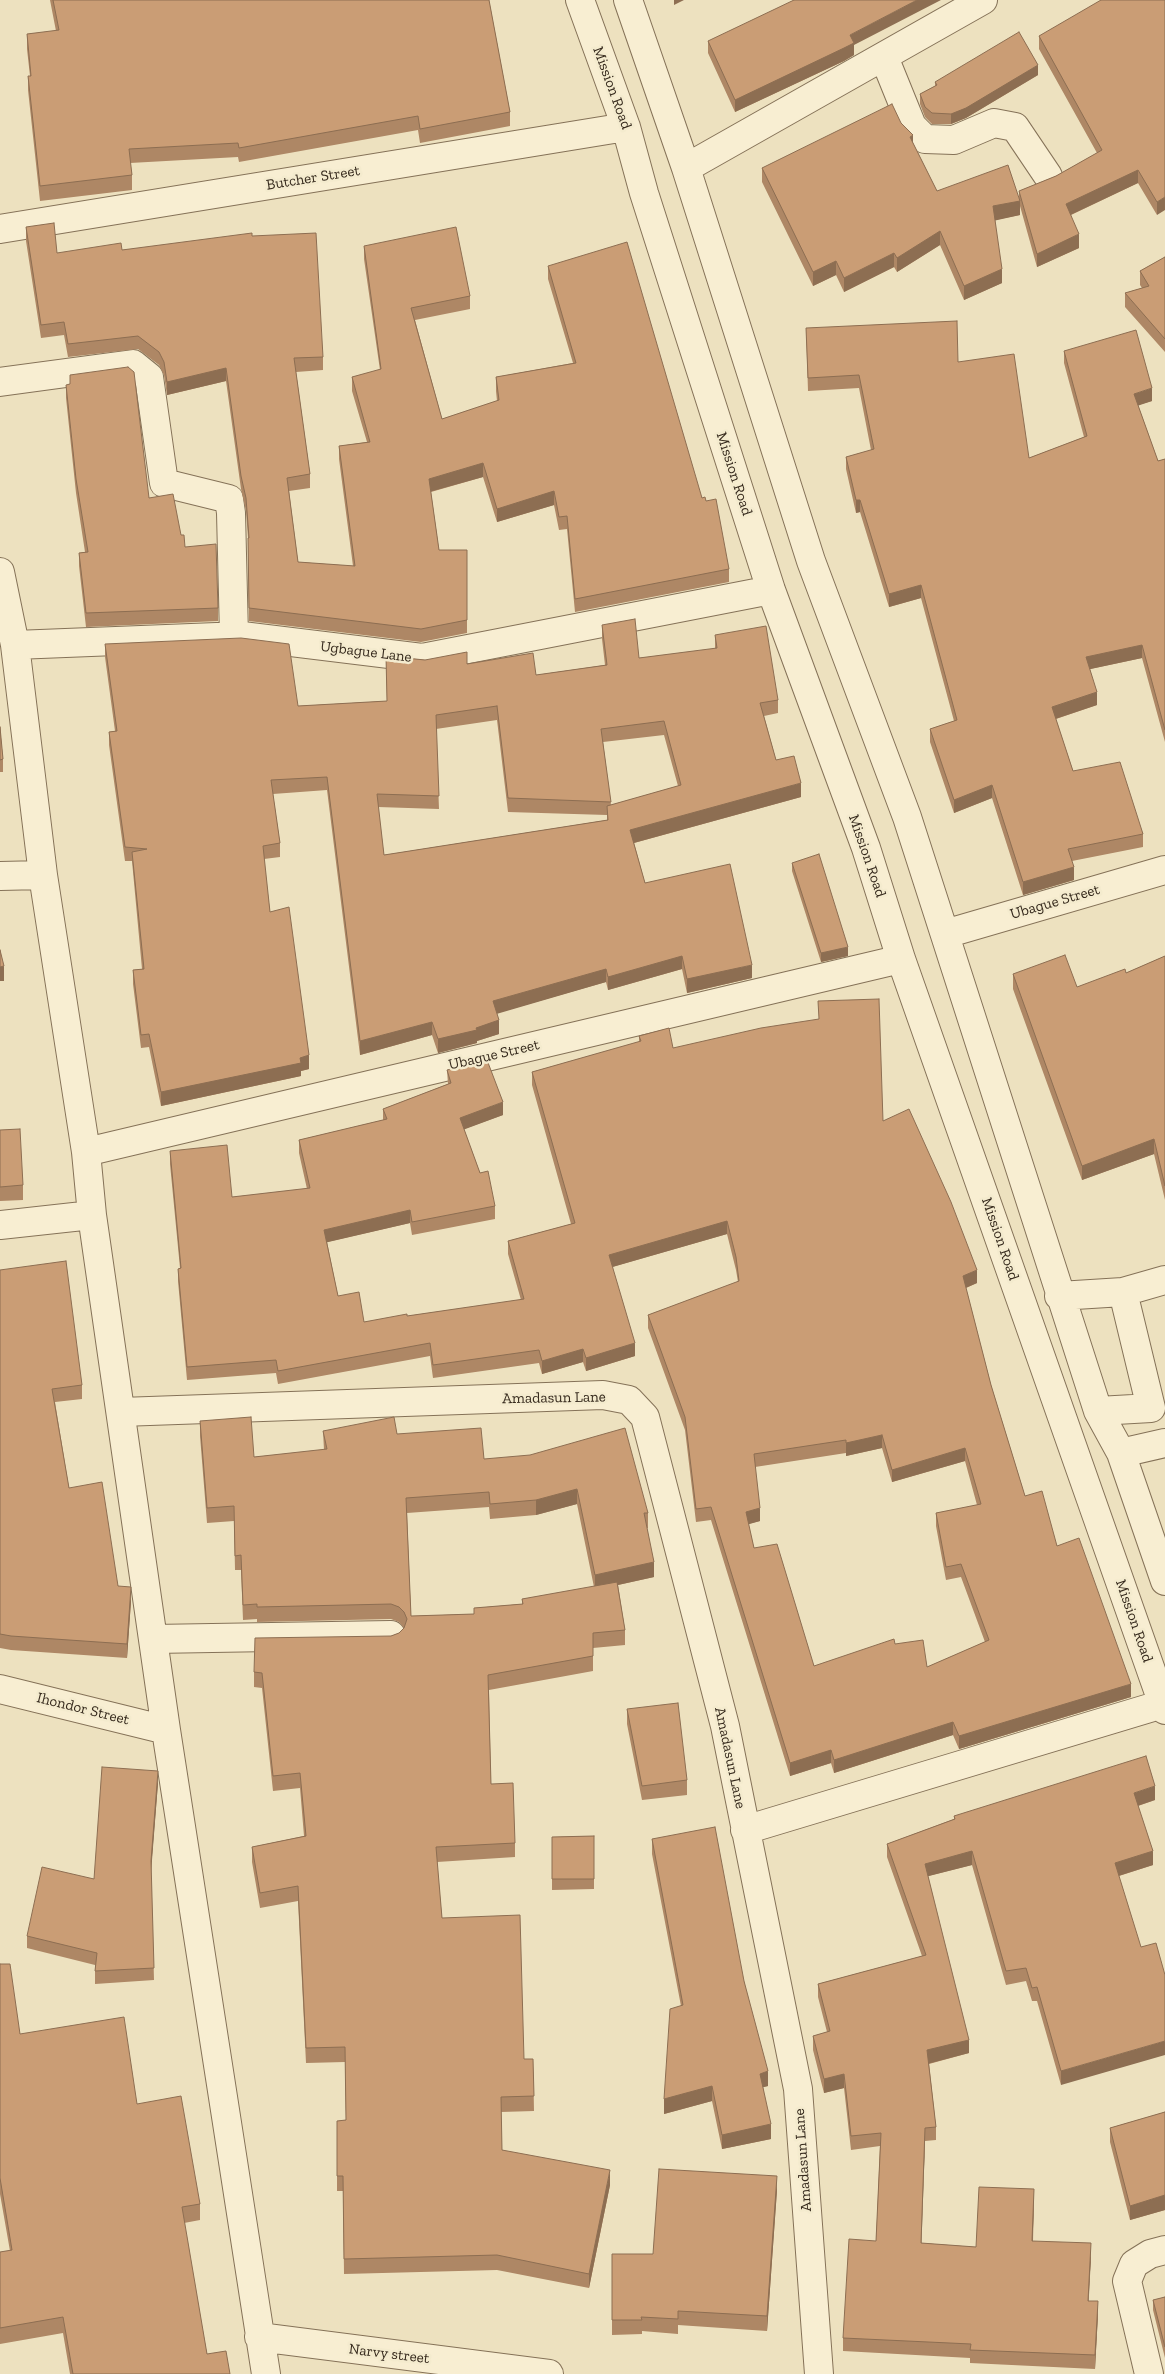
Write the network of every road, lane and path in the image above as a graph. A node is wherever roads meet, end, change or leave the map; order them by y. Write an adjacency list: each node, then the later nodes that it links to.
1 (580, 0): 5 (street, Mission Road)
2 (628, 0): 6 (street)
3 (983, 0): 4 (street)
4 (884, 56): 6 (street); 7 (street)
5 (626, 126): 8 (street, Butcher Street); 11 (street, Mission Road)
6 (686, 168): 17 (street)
7 (1048, 176)
8 (0, 228)
9 (0, 382): 12 (street)
10 (0, 572): 13 (street)
11 (771, 590): 12 (street, Ugbague Lane); 18 (street, Mission Road)
12 (234, 636): 13 (street, Ugbague Lane)
13 (15, 645): 16 (street)
14 (1165, 870): 17 (street, Ubague Street)
15 (0, 876): 16 (street)
16 (43, 876): 19 (street)
17 (945, 934): 24 (street)
18 (901, 959): 19 (street, Ubague Street); 34 (street, Mission Road)
19 (86, 1152): 20 (street)
20 (92, 1215): 21 (street); 27 (street)
21 (0, 1225)
22 (1165, 1280): 23 (street)
23 (1123, 1292): 24 (street); 25 (street)
24 (1059, 1296): 26 (street)
25 (1158, 1406): 26 (street)
26 (1098, 1411): 29 (street)
27 (120, 1412): 32 (street); 36 (street, Amadasun Lane)
28 (1165, 1443): 29 (street)
29 (1121, 1453): 30 (street)
30 (1165, 1580)
31 (391, 1635): 32 (street)
32 (153, 1639): 35 (street)
33 (0, 1689): 35 (street, Ihondor Street)
34 (1164, 1707): 36 (street, Amadasun Lane)
35 (166, 1730): 38 (street)
36 (745, 1830): 41 (street, Amadasun Lane)
37 (1165, 2250): 42 (street)
38 (260, 2337): 39 (street); 40 (street, Narvy street)
39 (266, 2374)
40 (549, 2374)
41 (818, 2374)
42 (1149, 2374)

